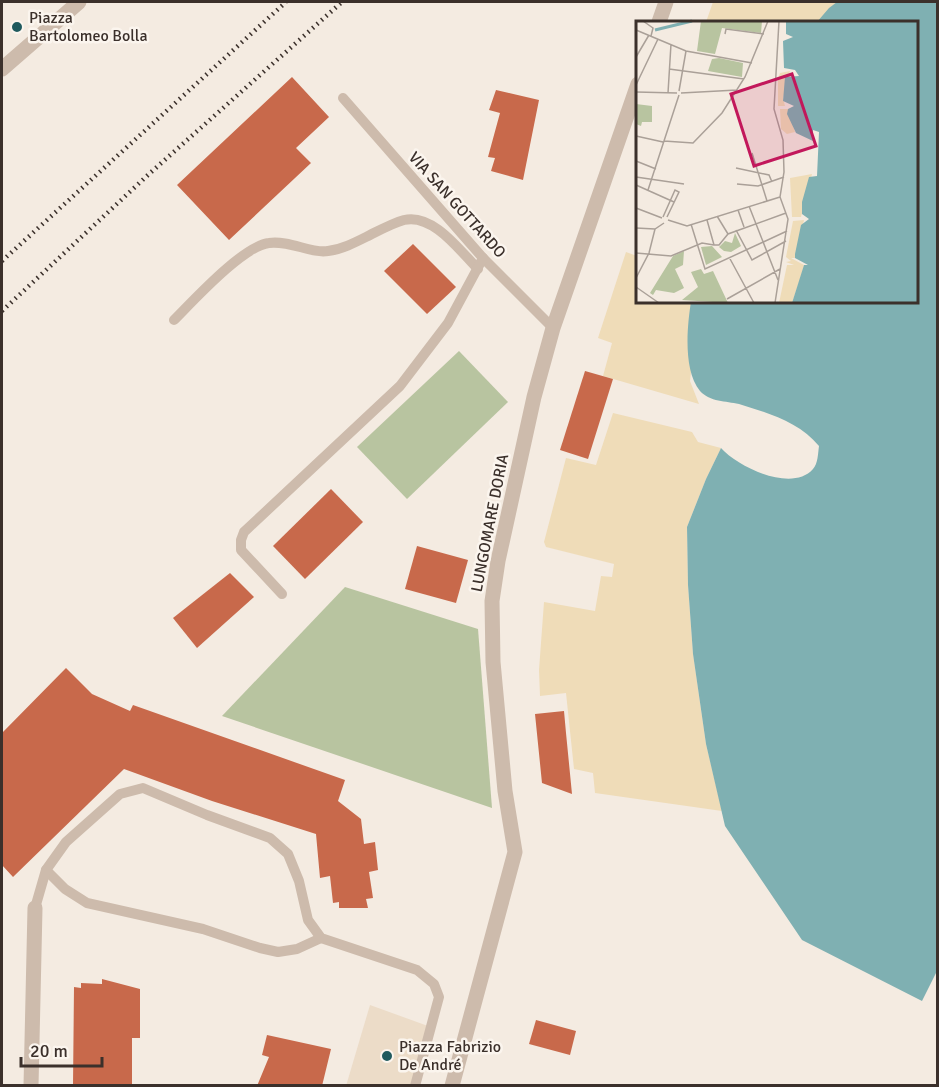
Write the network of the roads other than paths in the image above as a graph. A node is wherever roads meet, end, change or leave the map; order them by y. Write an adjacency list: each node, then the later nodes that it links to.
1 (79, 2): 4 (street)
2 (666, 2): 3 (street)
3 (659, 21)
4 (2, 69)
5 (636, 90): 9 (street, LUNGOMARE DORIA)
6 (343, 98): 7 (lane, VIA SAN GOTTARDO)
7 (480, 264): 8 (lane); 9 (lane, VIA SAN GOTTARDO); 10 (lane)
8 (174, 320)
9 (554, 328): 16 (street, LUNGOMARE DORIA)
10 (282, 594)
11 (46, 870): 12 (lane); 13 (lane); 13 (lane)
12 (35, 908): 14 (street)
13 (321, 938): 15 (lane)
14 (31, 1086)
15 (415, 1086)
16 (452, 1086)

